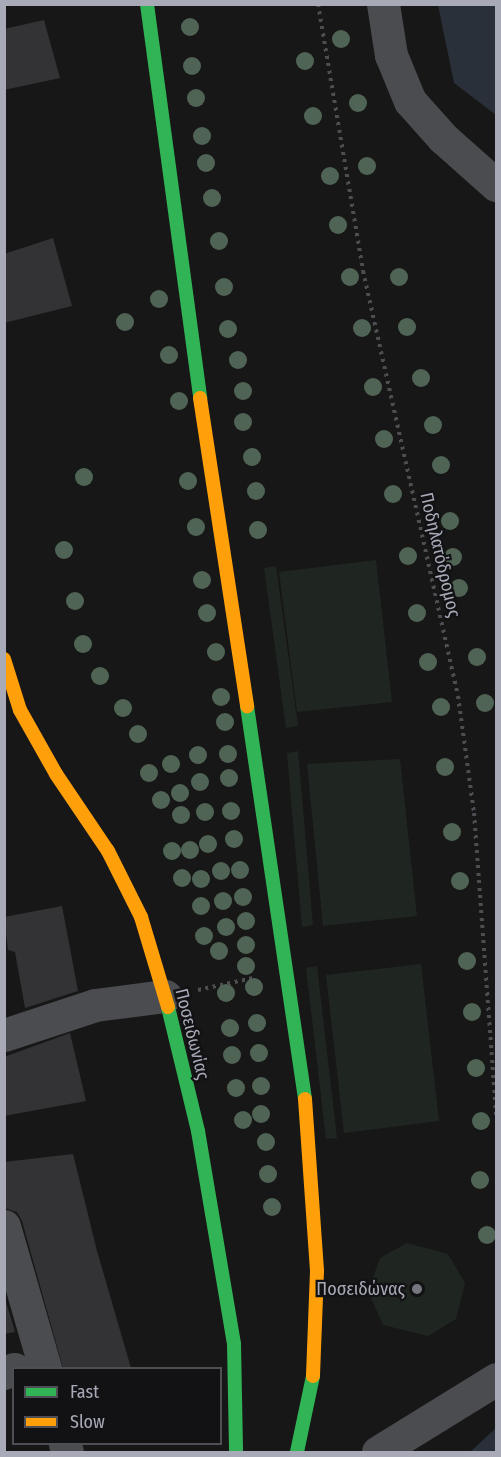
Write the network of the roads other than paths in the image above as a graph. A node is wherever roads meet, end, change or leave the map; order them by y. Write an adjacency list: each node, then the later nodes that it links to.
1 (147, 4): 11 (street)
2 (382, 4): 3 (street)
3 (496, 184)
4 (4, 659): 5 (street, Ποσειδωνίας)
5 (165, 996): 6 (street); 10 (street, Ποσειδωνίας)
6 (4, 1035)
7 (4, 1226): 8 (street)
8 (29, 1366)
9 (496, 1379): 12 (street)
10 (236, 1452)
11 (297, 1452)
12 (378, 1452)

